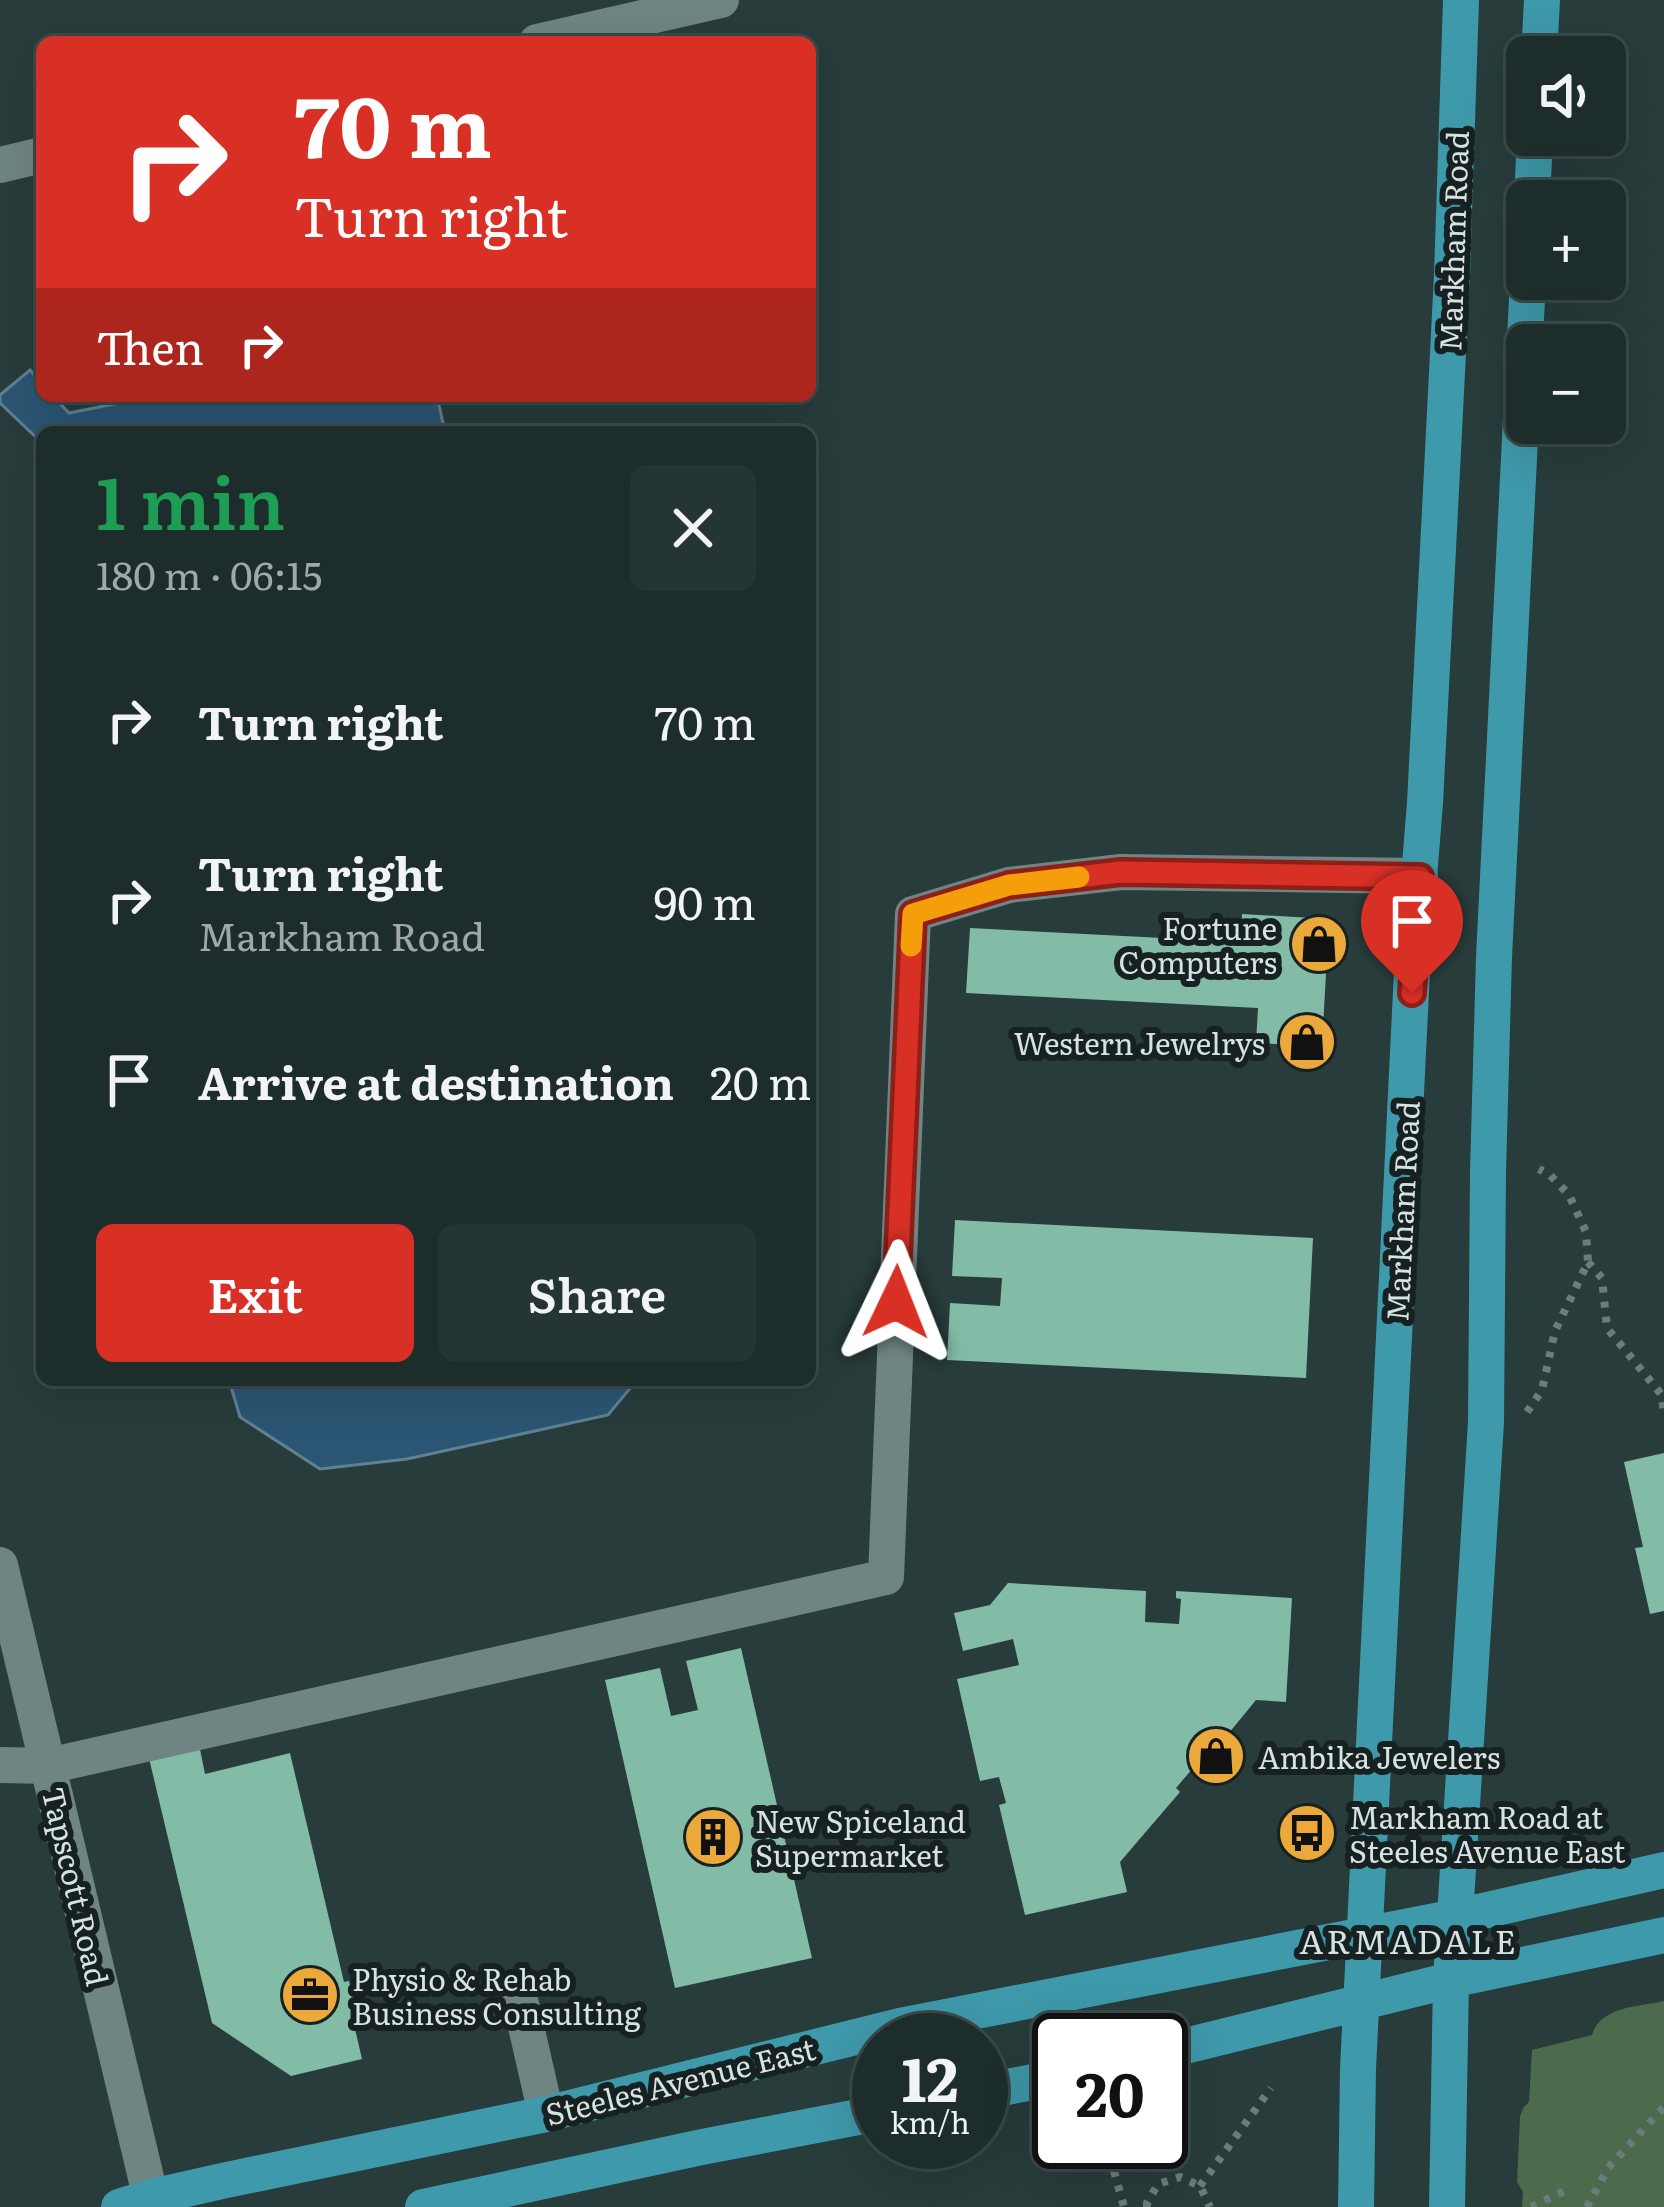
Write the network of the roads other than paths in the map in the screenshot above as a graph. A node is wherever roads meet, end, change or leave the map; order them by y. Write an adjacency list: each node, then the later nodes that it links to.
1 (721, 0): 4 (street)
2 (1461, 0): 10 (main road, Markham Road)
3 (1542, 0): 6 (main road)
4 (672, 5): 5 (street)
5 (559, 36)
6 (1539, 36)
7 (36, 156): 8 (street)
8 (0, 165)
9 (1527, 300): 15 (main road)
10 (1420, 877): 13 (street); 16 (main road, Markham Road)
11 (0, 1565): 13 (street, Tapscott Road)
12 (0, 1765): 13 (street)
13 (48, 1766): 24 (street, Tapscott Road)
14 (1664, 1870): 15 (main road, Steeles Avenue East)
15 (1456, 1917): 16 (main road, Steeles Avenue East); 18 (main road)
16 (1367, 1933): 20 (main road, Markham Road); 22 (main road, Steeles Avenue East)
17 (1664, 1935): 18 (main road)
18 (1451, 1980): 20 (main road); 27 (main road)
19 (520, 2000): 22 (street)
20 (1363, 2002): 21 (main road); 26 (main road, Markham Road)
21 (1188, 2045)
22 (546, 2114): 24 (main road, Steeles Avenue East)
23 (852, 2118): 25 (main road)
24 (141, 2204)
25 (431, 2206)
26 (1356, 2207)
27 (1447, 2207)

